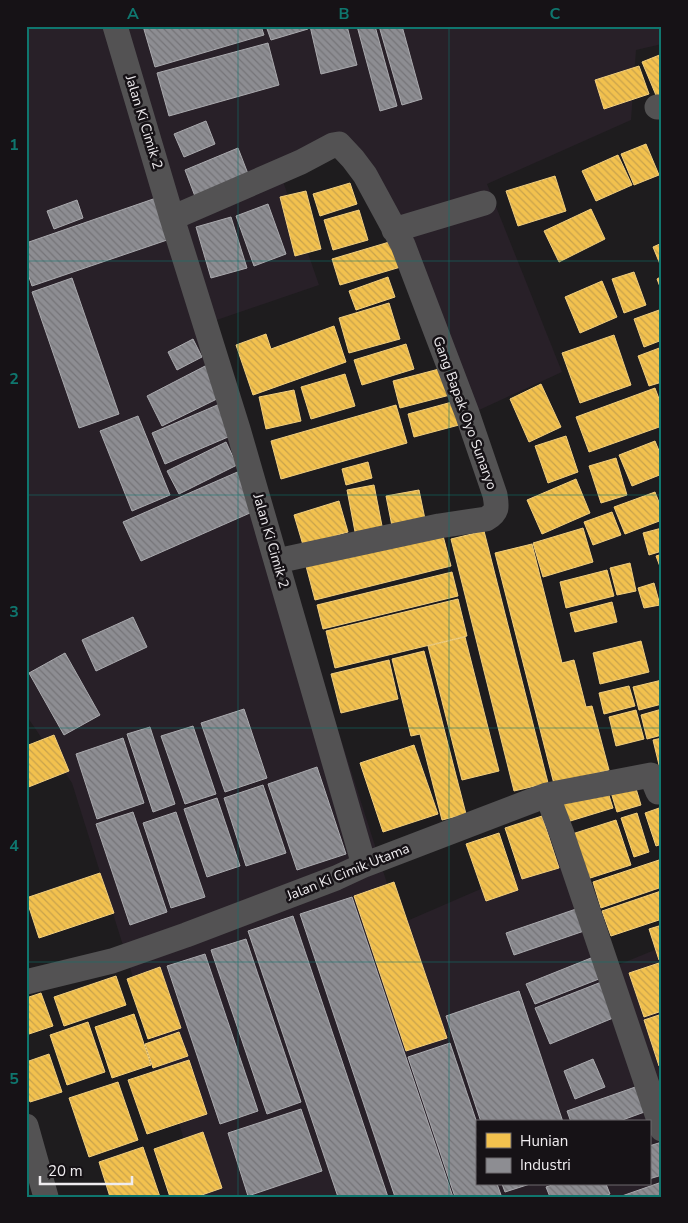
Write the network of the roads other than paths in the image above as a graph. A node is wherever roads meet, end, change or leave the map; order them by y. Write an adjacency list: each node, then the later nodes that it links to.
1 (115, 26): 3 (street, Jalan Ki Cimik 2)
2 (484, 203): 4 (street)
3 (172, 218): 4 (street, Gang Bapak Oyo Sunaryo); 5 (street, Jalan Ki Cimik 2)
4 (394, 230): 5 (street, Gang Bapak Oyo Sunaryo)
5 (277, 561): 8 (street, Jalan Ki Cimik 2)
6 (662, 791): 7 (street, Jalan Ki Cimik Utama)
7 (547, 795): 8 (street, Jalan Ki Cimik Utama); 11 (street)
8 (364, 865): 9 (street, Jalan Ki Cimik Utama)
9 (26, 982)
10 (26, 1126): 12 (street)
11 (662, 1129)
12 (46, 1197)

